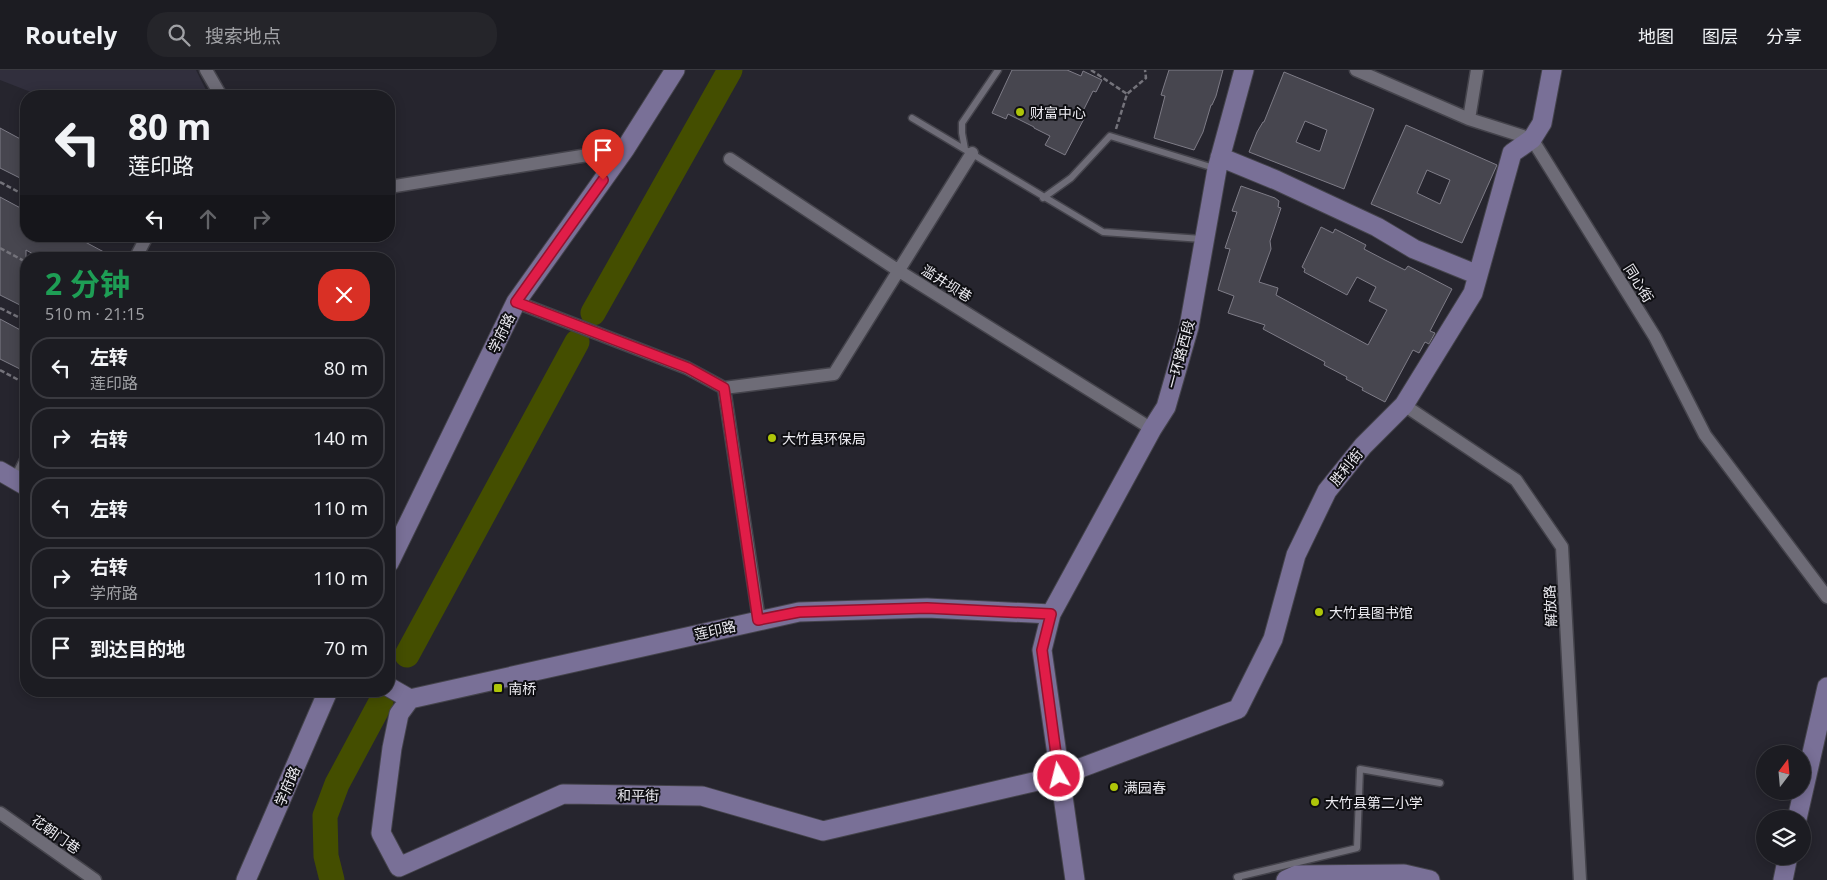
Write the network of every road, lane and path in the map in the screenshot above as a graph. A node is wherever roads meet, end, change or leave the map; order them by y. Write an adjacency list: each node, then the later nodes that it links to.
1 (206, 70): 10 (street)
2 (675, 70): 16 (street, 学府路)
3 (998, 70): 17 (lane)
4 (1091, 70): 11 (path)
5 (1145, 70): 11 (path)
6 (1244, 70): 19 (street, 一环路西段)
7 (1356, 70): 13 (street)
8 (1477, 70): 13 (street)
9 (1552, 70): 15 (street, 胜利街)
10 (218, 90)
11 (1127, 94): 14 (path)
12 (912, 118): 17 (lane)
13 (1469, 119): 15 (street)
14 (1115, 132)
15 (1532, 139): 28 (street, 胜利街); 38 (street, 同心街)
16 (625, 149): 21 (street); 29 (street, 学府路)
17 (969, 151): 23 (lane); 27 (street)
18 (730, 159): 27 (street, 滥井坝巷)
19 (1218, 163): 23 (lane); 24 (street, 一环路西段); 28 (street)
20 (0, 182): 22 (path)
21 (395, 186)
22 (20, 193)
23 (1043, 198): 24 (lane)
24 (1204, 240): 36 (street, 一环路西段)
25 (0, 248): 26 (path)
26 (20, 259)
27 (899, 271): 34 (street); 36 (street, 滥井坝巷)
28 (1478, 275): 35 (street, 胜利街)
29 (516, 302): 34 (street); 37 (street, 学府路)
30 (0, 308): 31 (path)
31 (20, 318)
32 (0, 370): 33 (path)
33 (20, 381)
34 (724, 388): 40 (street)
35 (1404, 405): 45 (street, 胜利街); 56 (street, 解放路)
36 (1152, 429): 39 (street, 一环路西段)
37 (395, 551)
38 (1827, 597)
39 (1051, 614): 40 (street, 莲印路); 45 (street, 一环路西段)
40 (758, 620): 44 (street, 莲印路)
41 (1827, 687): 47 (street)
42 (395, 690): 44 (street)
43 (325, 697): 51 (street, 学府路)
44 (410, 699): 45 (street, 和平街)
45 (1059, 776): 52 (street, 一环路西段)
46 (1440, 783): 53 (lane)
47 (1799, 810)
48 (0, 813): 50 (street, 花朝门巷)
49 (1786, 865): 57 (street)
50 (95, 880)
51 (246, 880)
52 (1075, 880)
53 (1239, 880)
54 (1286, 880): 55 (street)
55 (1430, 880)
56 (1580, 880)
57 (1783, 880)

